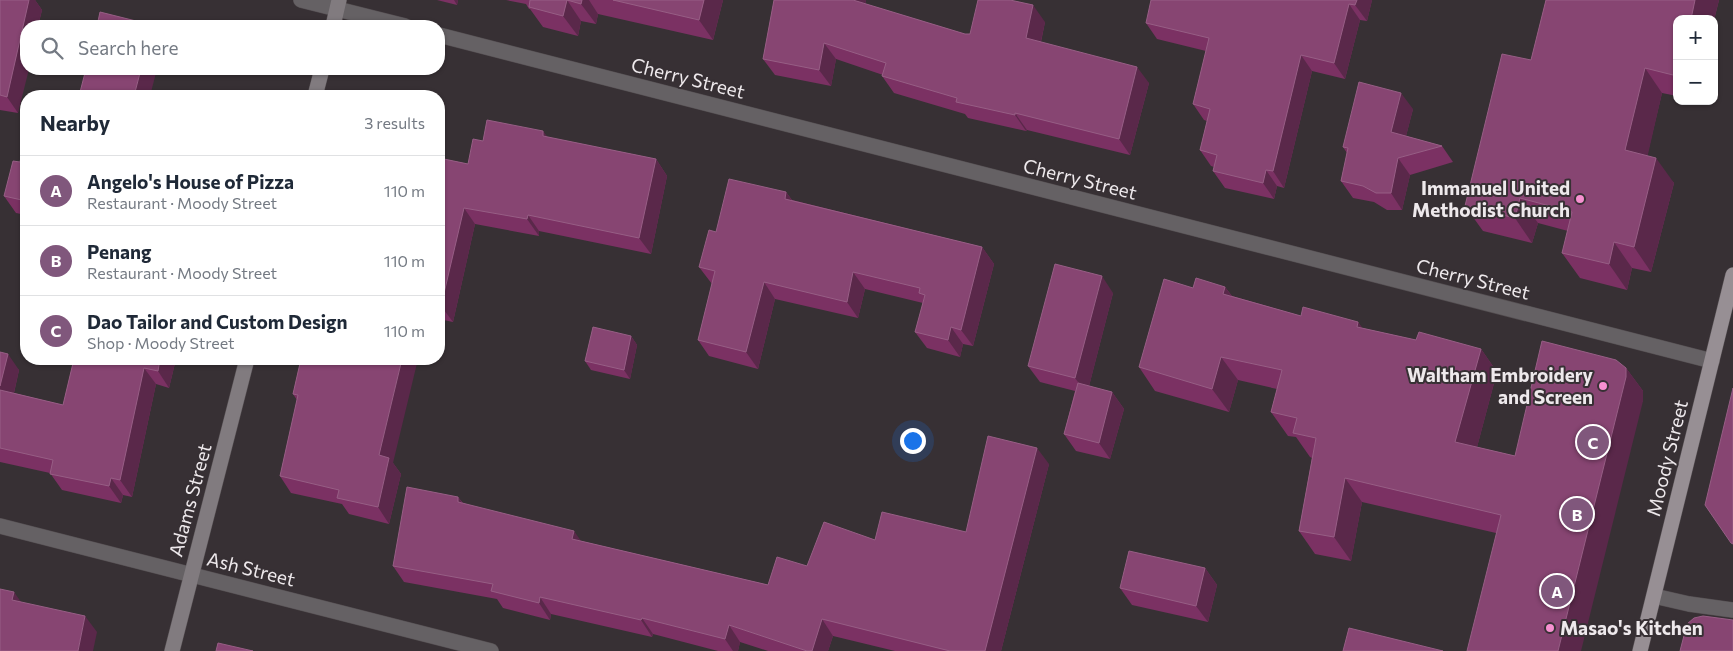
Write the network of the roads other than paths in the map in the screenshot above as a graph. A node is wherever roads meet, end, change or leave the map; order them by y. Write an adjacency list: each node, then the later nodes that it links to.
1 (301, 0): 2 (street)
2 (338, 4): 3 (street); 4 (street)
3 (334, 20)
4 (387, 20)
5 (445, 37): 9 (street, Cherry Street)
6 (320, 75): 7 (street)
7 (317, 90)
8 (1733, 275): 9 (main road, Moody Street)
9 (1712, 361): 13 (main road, Moody Street)
10 (245, 365): 12 (street, Adams Street)
11 (0, 526): 12 (street, Ash Street)
12 (191, 574): 15 (street, Adams Street); 16 (street, Ash Street)
13 (1654, 596): 14 (street); 17 (main road, Moody Street)
14 (1733, 610)
15 (172, 651)
16 (491, 651)
17 (1640, 651)

